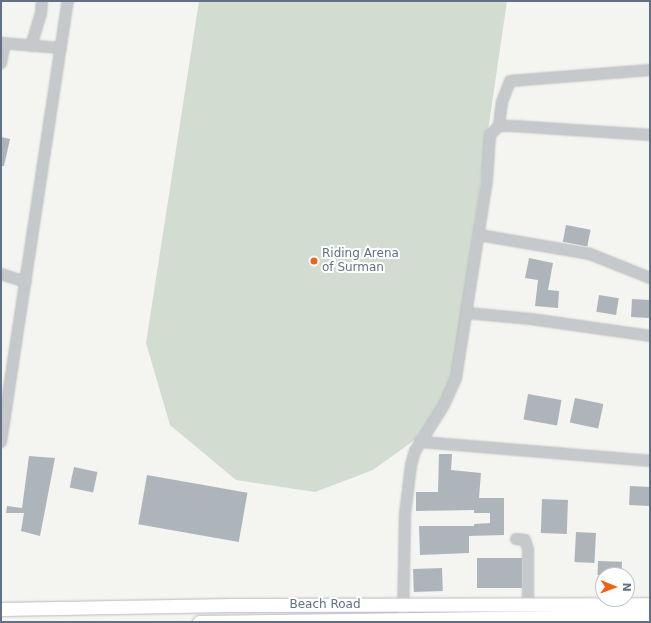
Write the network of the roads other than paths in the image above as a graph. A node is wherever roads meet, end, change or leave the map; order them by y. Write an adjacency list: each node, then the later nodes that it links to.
1 (42, 1): 4 (street)
2 (68, 1): 5 (street)
3 (3, 43): 4 (street); 6 (street)
4 (31, 46): 5 (street)
5 (61, 48): 13 (street)
6 (1, 63)
7 (650, 70): 8 (street)
8 (499, 126): 9 (street); 10 (street)
9 (650, 136)
10 (479, 235): 12 (street); 14 (street)
11 (1, 274): 13 (street)
12 (650, 278)
13 (26, 282): 16 (street)
14 (467, 313): 15 (street); 18 (street)
15 (650, 336)
16 (2, 430): 17 (street)
17 (1, 442)
18 (420, 442): 19 (street); 21 (street)
19 (650, 460)
20 (516, 539): 23 (street)
21 (402, 604): 23 (main road, Beach Road); 24 (main road, Beach Road); 26 (street)
22 (650, 604): 23 (main road, Beach Road)
23 (528, 605)
24 (1, 610)
25 (650, 616): 27 (main road, Beach Road)
26 (403, 619): 27 (main road, Beach Road); 28 (main road, Beach Road)
27 (498, 620)
28 (199, 622)

